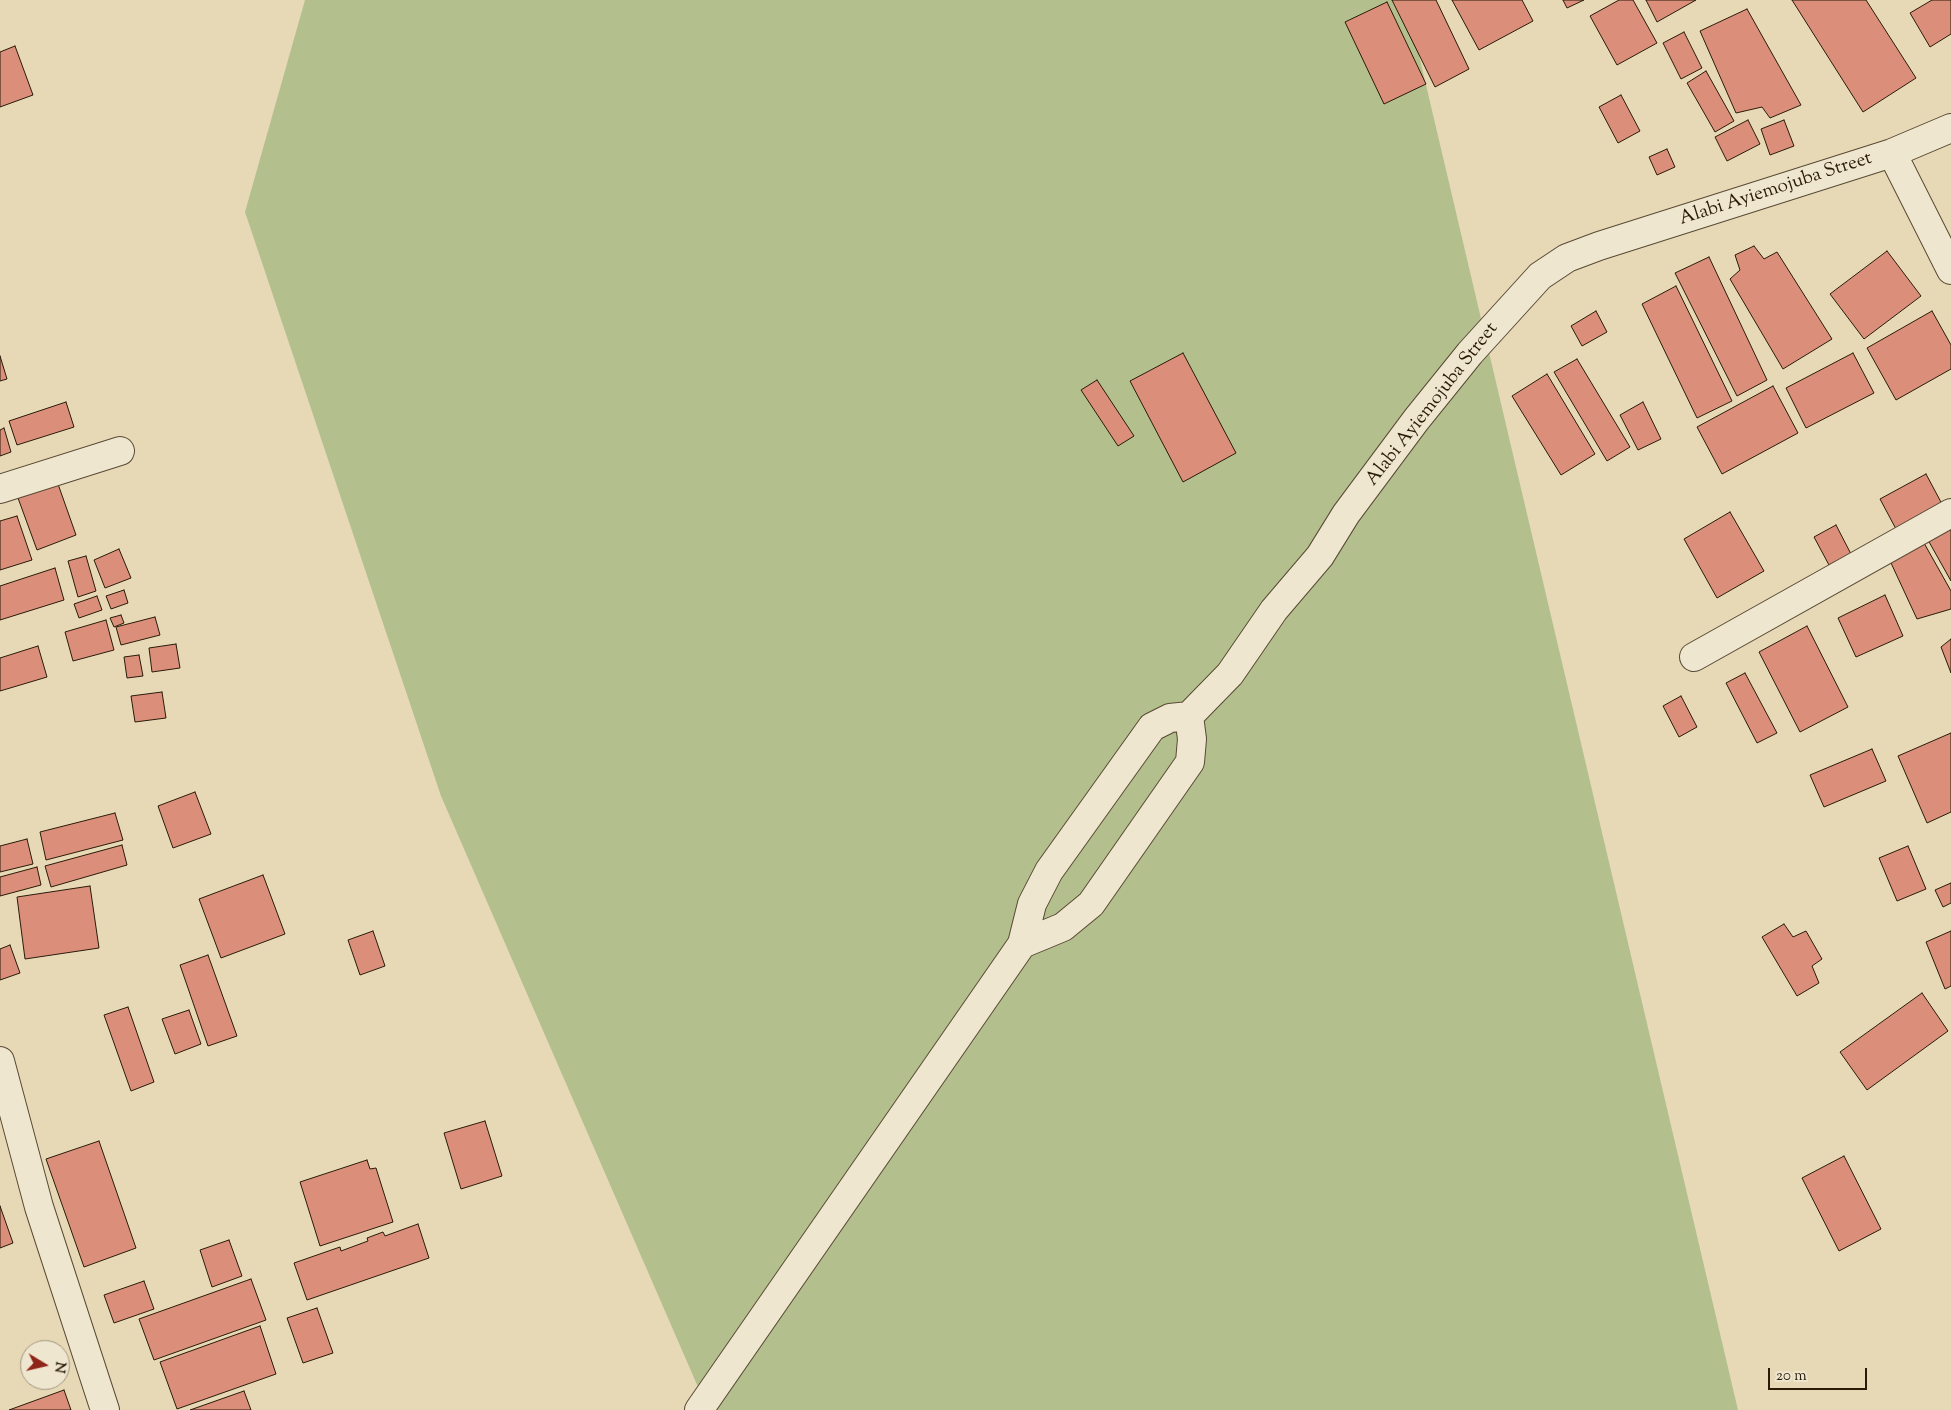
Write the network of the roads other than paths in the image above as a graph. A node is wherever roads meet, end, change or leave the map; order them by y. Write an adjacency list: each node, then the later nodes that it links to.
1 (1951, 128): 2 (street, Alabi Ayiemojuba Street)
2 (1892, 152): 3 (street); 8 (street, Alabi Ayiemojuba Street)
3 (1951, 270)
4 (120, 451): 5 (street)
5 (0, 489)
6 (1951, 513): 7 (street)
7 (1694, 657)
8 (1189, 716): 9 (street); 9 (street)
9 (1022, 944): 12 (street)
10 (0, 1061): 11 (street)
11 (105, 1410)
12 (699, 1410)

